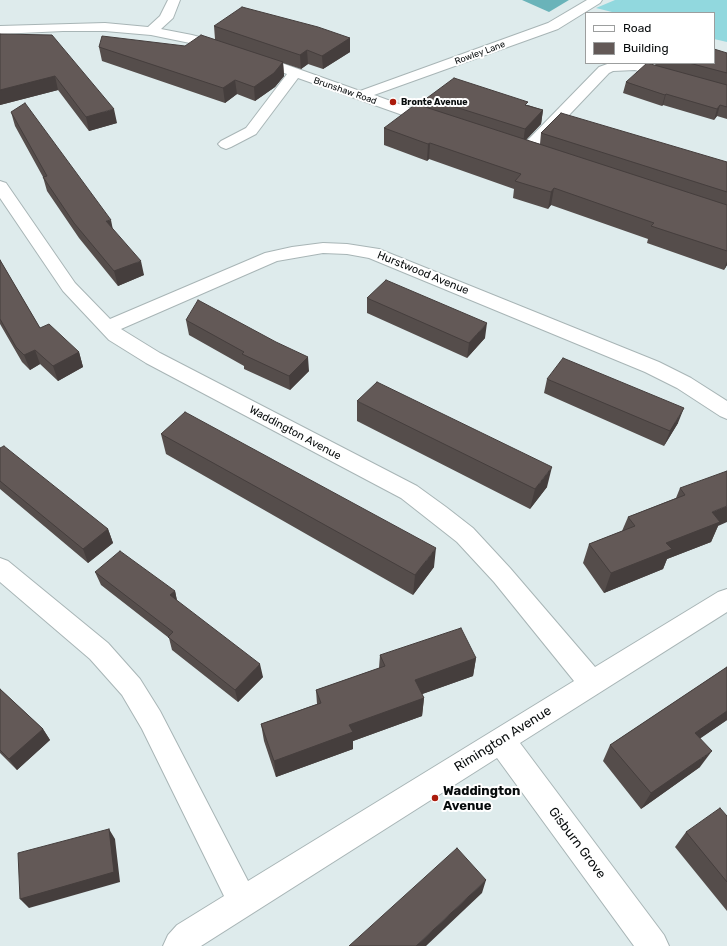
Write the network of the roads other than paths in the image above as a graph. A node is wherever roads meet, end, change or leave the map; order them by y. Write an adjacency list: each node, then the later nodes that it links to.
1 (174, 0): 4 (street)
2 (596, 0): 7 (street, Rowley Lane)
3 (0, 30): 4 (street, Brunshaw Road)
4 (151, 31): 5 (street, Brunshaw Road)
5 (295, 73): 7 (street, Brunshaw Road); 11 (street)
6 (727, 92): 8 (street)
7 (359, 96): 10 (street, Brunshaw Road)
8 (559, 117): 9 (street); 13 (street)
9 (574, 122)
10 (444, 124)
11 (226, 144)
12 (511, 146): 13 (street)
13 (526, 151): 14 (street)
14 (540, 156)
15 (0, 186): 16 (street, Waddington Avenue)
16 (108, 327): 17 (street, Hurstwood Avenue); 20 (street, Waddington Avenue)
17 (727, 410)
18 (0, 568): 22 (street)
19 (727, 599): 20 (street, Rimington Avenue)
20 (592, 683): 21 (street, Rimington Avenue)
21 (501, 740): 22 (street, Rimington Avenue); 24 (street, Gisburn Grove)
22 (243, 902): 23 (street, Rimington Avenue)
23 (179, 946)
24 (654, 946)

